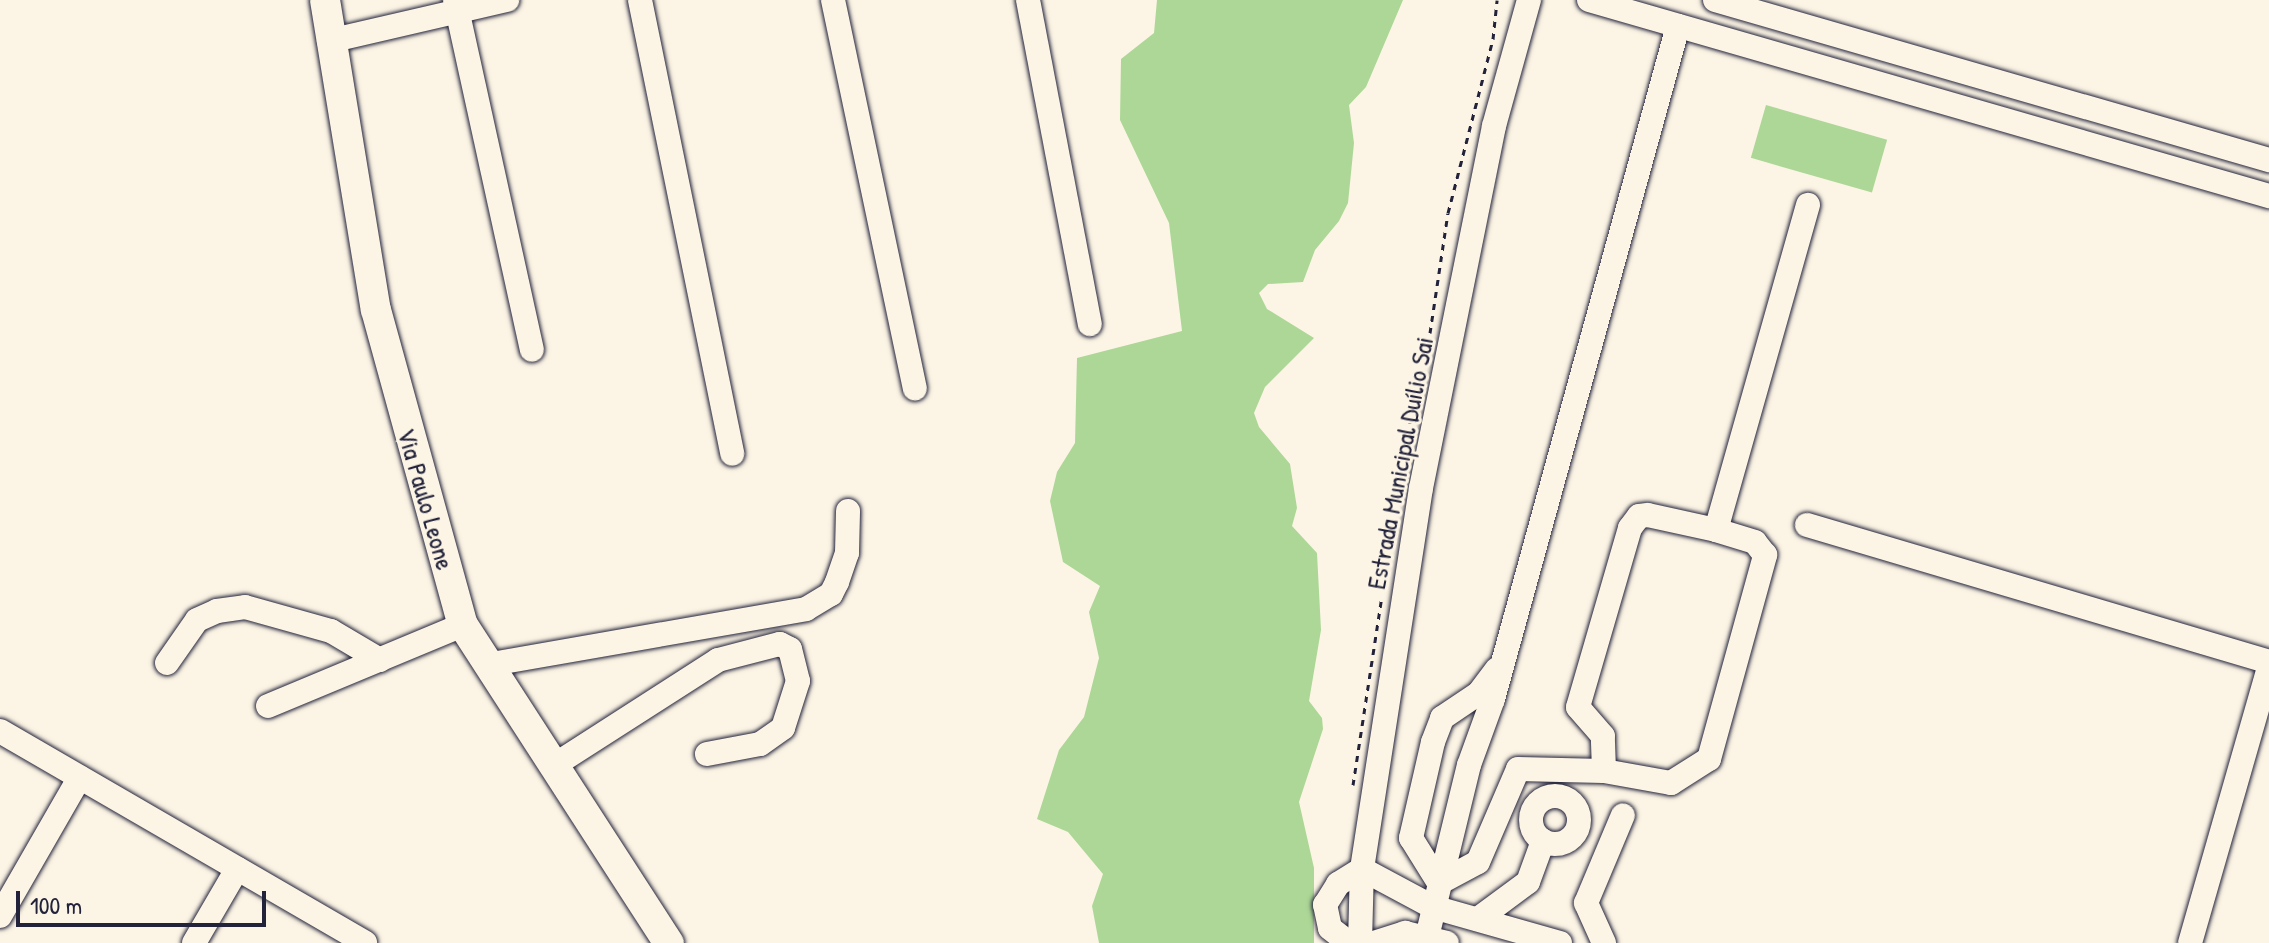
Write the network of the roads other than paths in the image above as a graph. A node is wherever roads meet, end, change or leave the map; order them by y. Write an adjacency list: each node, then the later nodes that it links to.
1 (325, 0): 12 (main road, Via Paulo Leone)
2 (507, 0): 9 (street)
3 (640, 0): 23 (street)
4 (833, 0): 22 (street)
5 (1028, 0): 20 (street)
6 (1530, 0): 46 (street, Estrada Municipal Duílio Sai)
7 (1715, 0): 10 (street)
8 (1605, 2): 11 (street)
9 (456, 6): 12 (street); 21 (street)
10 (1799, 10): 13 (street); 14 (street)
11 (1678, 26): 13 (street); 32 (street)
12 (329, 41): 27 (main road, Via Paulo Leone)
13 (1776, 50): 16 (street)
14 (2191, 139): 15 (street); 16 (street)
15 (2269, 160): 17 (street)
16 (2174, 168): 17 (street)
17 (2241, 188): 18 (street)
18 (2269, 196)
19 (1808, 205): 26 (street)
20 (1090, 324)
21 (532, 350)
22 (915, 388)
23 (732, 454)
24 (848, 511): 31 (street)
25 (1807, 525): 30 (street)
26 (1716, 530): 39 (street); 39 (street)
27 (463, 625): 28 (street); 31 (main road, Via Paulo Leone)
28 (380, 660): 29 (street); 33 (street)
29 (167, 663)
30 (2269, 664): 59 (street)
31 (486, 665): 38 (main road, Via Paulo Leone)
32 (1500, 665): 35 (street); 37 (street)
33 (268, 706)
34 (0, 731): 40 (street)
35 (1433, 742): 37 (street); 44 (street)
36 (707, 754): 38 (street)
37 (1469, 765): 43 (street)
38 (553, 766): 53 (main road, Via Paulo Leone)
39 (1604, 771): 47 (street)
40 (80, 777): 45 (street); 48 (street)
41 (1623, 815): 58 (street)
42 (1543, 841): 49 (street)
43 (1451, 842): 44 (street); 47 (street)
44 (1421, 858): 47 (street)
45 (237, 869): 51 (street); 52 (street)
46 (1362, 869): 47 (street); 54 (street); 55 (street, Estrada Municipal Duílio Sai)
47 (1436, 895): 49 (street); 50 (street)
48 (0, 916)
49 (1478, 919): 57 (street)
50 (1437, 940): 56 (street)
51 (194, 943)
52 (365, 943)
53 (669, 943)
54 (1349, 943)
55 (1360, 943)
56 (1374, 943)
57 (1560, 943)
58 (1604, 943)
59 (2190, 943)

